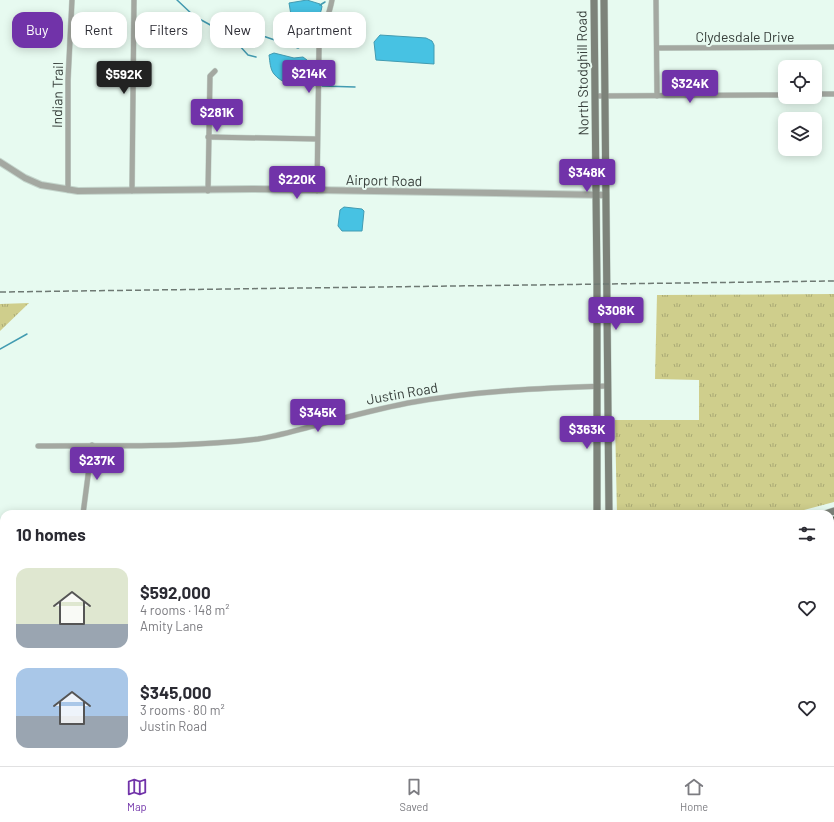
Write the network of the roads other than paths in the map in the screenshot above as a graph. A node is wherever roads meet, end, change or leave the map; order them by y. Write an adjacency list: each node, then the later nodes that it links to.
1 (72, 0): 19 (street, Indian Trail)
2 (134, 0): 20 (street)
3 (332, 0): 17 (street)
4 (594, 0): 13 (main road, North Stodghill Road)
5 (604, 0): 14 (main road, North Stodghill Road)
6 (656, 0): 8 (street)
7 (834, 47): 8 (street, Clydesdale Drive)
8 (656, 48): 15 (street)
9 (215, 71): 16 (street)
10 (822, 94): 11 (street)
11 (834, 94)
12 (778, 95): 15 (street)
13 (594, 96): 14 (street); 23 (main road, North Stodghill Road)
14 (605, 96): 15 (street); 24 (main road, North Stodghill Road)
15 (657, 96)
16 (208, 138): 17 (street); 21 (street)
17 (318, 139): 22 (street)
18 (0, 162): 19 (street, Airport Road)
19 (68, 190): 20 (street, Airport Road)
20 (132, 191): 21 (street, Airport Road)
21 (208, 191): 22 (street, Airport Road)
22 (317, 191): 23 (street, Airport Road)
23 (597, 195): 24 (street, Airport Road); 25 (main road, North Stodghill Road)
24 (606, 195): 26 (main road, North Stodghill Road)
25 (597, 386): 26 (street, Justin Road); 27 (street, Justin Road); 30 (main road, North Stodghill Road)
26 (607, 386): 31 (main road, North Stodghill Road)
27 (92, 445): 28 (street, Justin Road); 29 (street)
28 (38, 446)
29 (84, 510)
30 (597, 510)
31 (609, 510)

